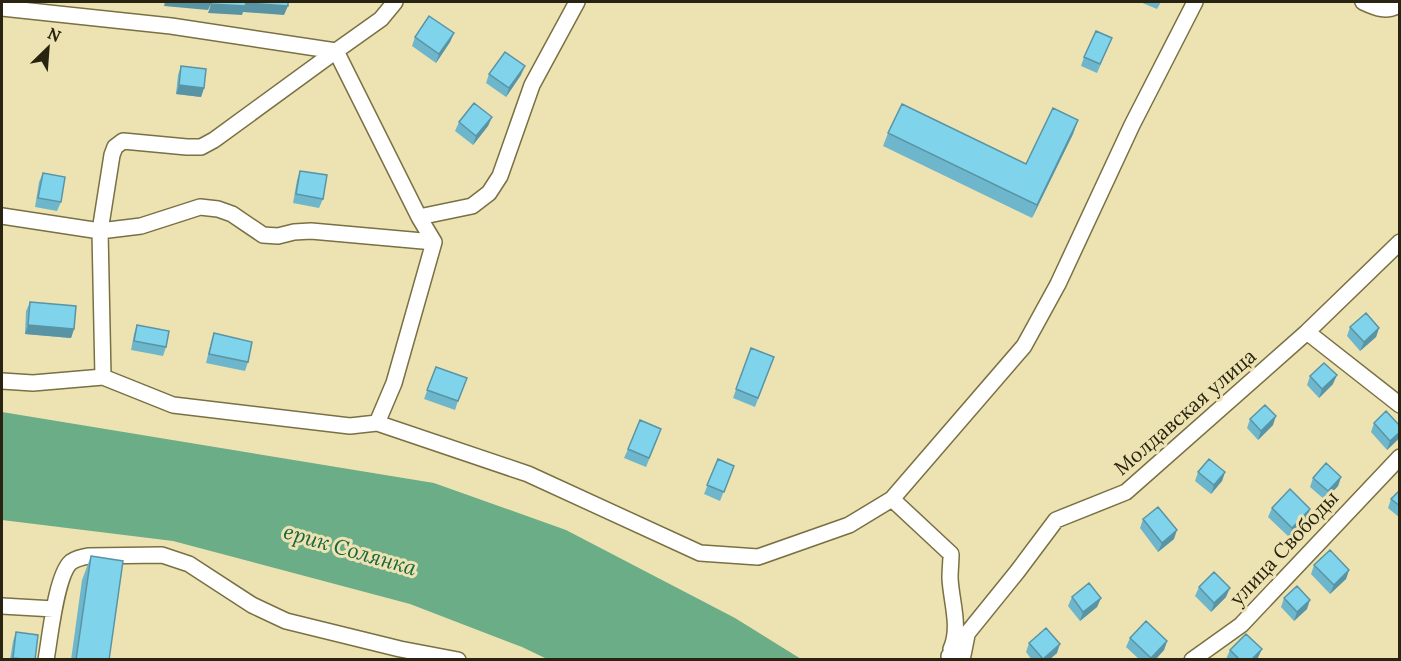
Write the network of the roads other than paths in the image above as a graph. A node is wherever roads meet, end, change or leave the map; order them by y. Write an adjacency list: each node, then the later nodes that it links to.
1 (395, 2): 7 (street)
2 (578, 2): 9 (street)
3 (1194, 2): 19 (street)
4 (1363, 2): 5 (street)
5 (1400, 4)
6 (2, 8): 7 (street)
7 (336, 51): 9 (street); 10 (street)
8 (2, 216): 10 (street)
9 (419, 217): 11 (street)
10 (100, 231): 11 (street); 14 (street)
11 (434, 242): 17 (street)
12 (1400, 242): 13 (street, Молдавская улица)
13 (1307, 332): 16 (street); 22 (street, Молдавская улица)
14 (103, 377): 15 (street); 17 (street)
15 (2, 381)
16 (1400, 405)
17 (377, 423): 19 (street)
18 (1400, 457): 25 (street, улица Свободы)
19 (892, 499): 22 (street)
20 (2, 606): 21 (street)
21 (54, 609): 23 (street); 24 (street)
22 (953, 658)
23 (46, 660)
24 (458, 660)
25 (1192, 660)

